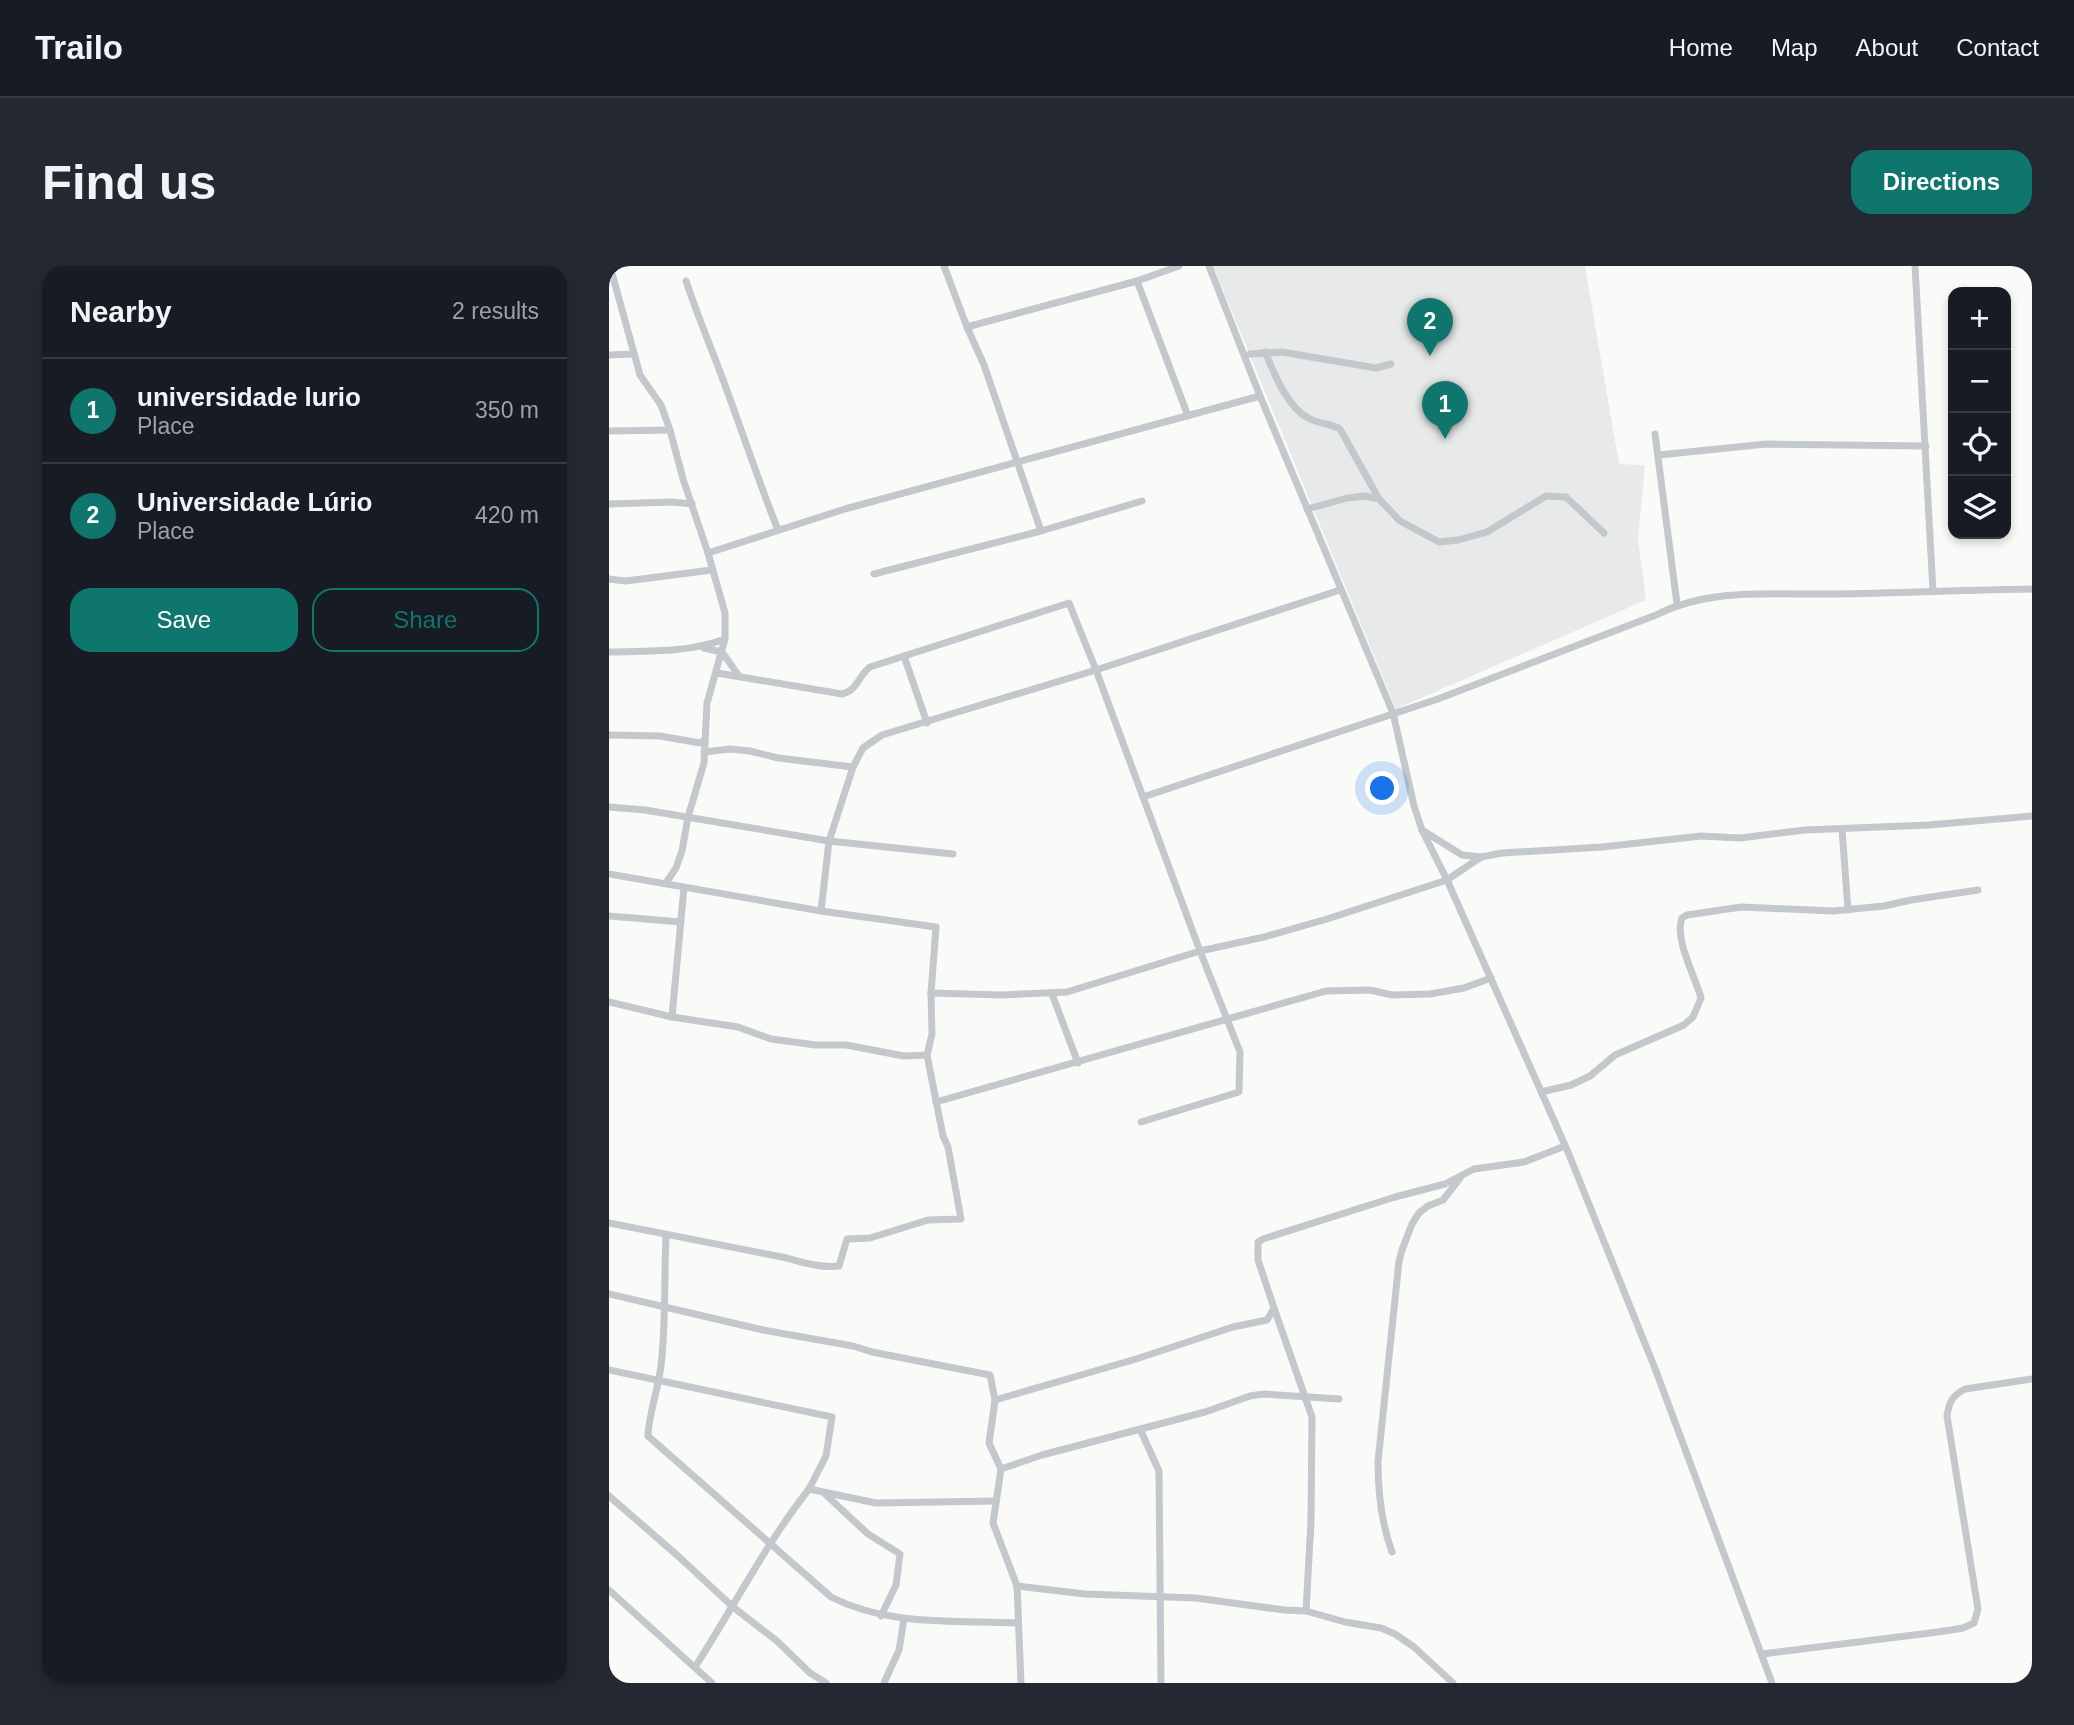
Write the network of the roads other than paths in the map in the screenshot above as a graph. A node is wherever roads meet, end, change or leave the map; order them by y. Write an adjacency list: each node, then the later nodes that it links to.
1 (610, 266): 10 (street)
2 (944, 266): 8 (street)
3 (1179, 266): 7 (street)
4 (1209, 266): 14 (street)
5 (1915, 266): 19 (street)
6 (686, 281): 27 (street)
7 (1137, 281): 8 (street); 15 (street)
8 (967, 327): 21 (street)
9 (1265, 352): 11 (street); 13 (street); 22 (street)
10 (633, 354): 12 (street); 16 (street)
11 (1250, 354)
12 (609, 355)
13 (1391, 364)
14 (1260, 396): 15 (street); 26 (street)
15 (1188, 416): 21 (street)
16 (670, 430): 17 (street); 25 (street)
17 (609, 431)
18 (1655, 434): 20 (street)
19 (1926, 446): 20 (street); 36 (street)
20 (1659, 455): 37 (street)
21 (1017, 462): 27 (street); 28 (street)
22 (1379, 499): 26 (street); 29 (street)
23 (1142, 501): 28 (street)
24 (609, 504): 25 (street)
25 (692, 504): 30 (street)
26 (1307, 509): 35 (street)
27 (778, 530): 30 (street)
28 (1041, 531): 32 (street)
29 (1604, 533)
30 (708, 553): 31 (street)
31 (712, 569): 33 (street); 38 (street)
32 (874, 574)
33 (609, 579)
34 (2032, 589): 36 (street)
35 (1341, 590): 43 (street); 46 (street)
36 (1933, 591): 37 (street)
37 (1677, 604): 46 (street)
38 (725, 639): 39 (street); 41 (street)
39 (702, 648): 40 (street); 41 (street)
40 (609, 652)
41 (722, 652): 44 (street); 45 (street)
42 (904, 656): 43 (street); 45 (street); 47 (street)
43 (1096, 670): 47 (street); 52 (street)
44 (717, 673): 45 (street); 49 (street)
45 (739, 677)
46 (1394, 713): 52 (street); 57 (street)
47 (927, 723): 51 (street)
48 (609, 735): 49 (street)
49 (705, 740): 50 (street)
50 (705, 752): 51 (street); 55 (street)
51 (853, 767): 58 (street)
52 (1143, 797): 70 (street)
53 (609, 807): 55 (street)
54 (2032, 816): 56 (street)
55 (688, 817): 58 (street); 63 (street)
56 (1842, 829): 60 (street); 66 (street)
57 (1422, 830): 60 (street); 62 (street)
58 (829, 841): 59 (street); 67 (street)
59 (953, 854)
60 (1481, 858): 62 (street)
61 (609, 874): 63 (street)
62 (1447, 880): 70 (street); 71 (street)
63 (666, 883): 64 (street)
64 (684, 887): 67 (street); 69 (street)
65 (1978, 890): 66 (street)
66 (1848, 910): 79 (street)
67 (821, 911): 72 (street)
68 (609, 916): 69 (street)
69 (681, 922): 75 (street)
70 (1200, 951): 73 (street); 76 (street)
71 (1491, 978): 76 (street); 79 (street)
72 (931, 993): 73 (street); 77 (street)
73 (1052, 994): 78 (street)
74 (609, 1002): 75 (street)
75 (673, 1017): 77 (street)
76 (1229, 1020): 78 (street); 81 (street)
77 (927, 1055): 80 (street)
78 (1078, 1063): 80 (street)
79 (1541, 1092): 82 (street)
80 (936, 1102): 85 (street)
81 (1140, 1122)
82 (1565, 1146): 83 (street); 111 (street)
83 (1464, 1173): 88 (street); 102 (street)
84 (609, 1223): 85 (street)
85 (666, 1236): 87 (street)
86 (609, 1294): 87 (street)
87 (663, 1306): 91 (street); 94 (street)
88 (1274, 1308): 92 (street); 94 (street)
89 (609, 1370): 91 (street)
90 (2032, 1379): 111 (street)
91 (659, 1382): 97 (street); 101 (street)
92 (1304, 1398): 93 (street); 95 (street); 107 (street)
93 (1339, 1399)
94 (995, 1400): 96 (street)
95 (1140, 1429): 96 (street); 105 (street)
96 (1001, 1469): 100 (street)
97 (809, 1489): 98 (street); 101 (street)
98 (821, 1492): 100 (street); 108 (street)
99 (609, 1496): 106 (street)
100 (996, 1501): 103 (street)
101 (770, 1542): 106 (street); 108 (street)
102 (1392, 1552)
103 (1017, 1586): 105 (street); 110 (street)
104 (609, 1590): 112 (street)
105 (1161, 1598): 107 (street); 117 (street)
106 (733, 1607): 112 (street); 114 (street)
107 (1307, 1611): 118 (street)
108 (881, 1616): 109 (street)
109 (904, 1619): 110 (street); 115 (street)
110 (1018, 1623): 116 (street)
111 (1762, 1654): 119 (street)
112 (695, 1667): 113 (street)
113 (712, 1683)
114 (826, 1683)
115 (884, 1683)
116 (1021, 1683)
117 (1161, 1683)
118 (1453, 1683)
119 (1772, 1683)

